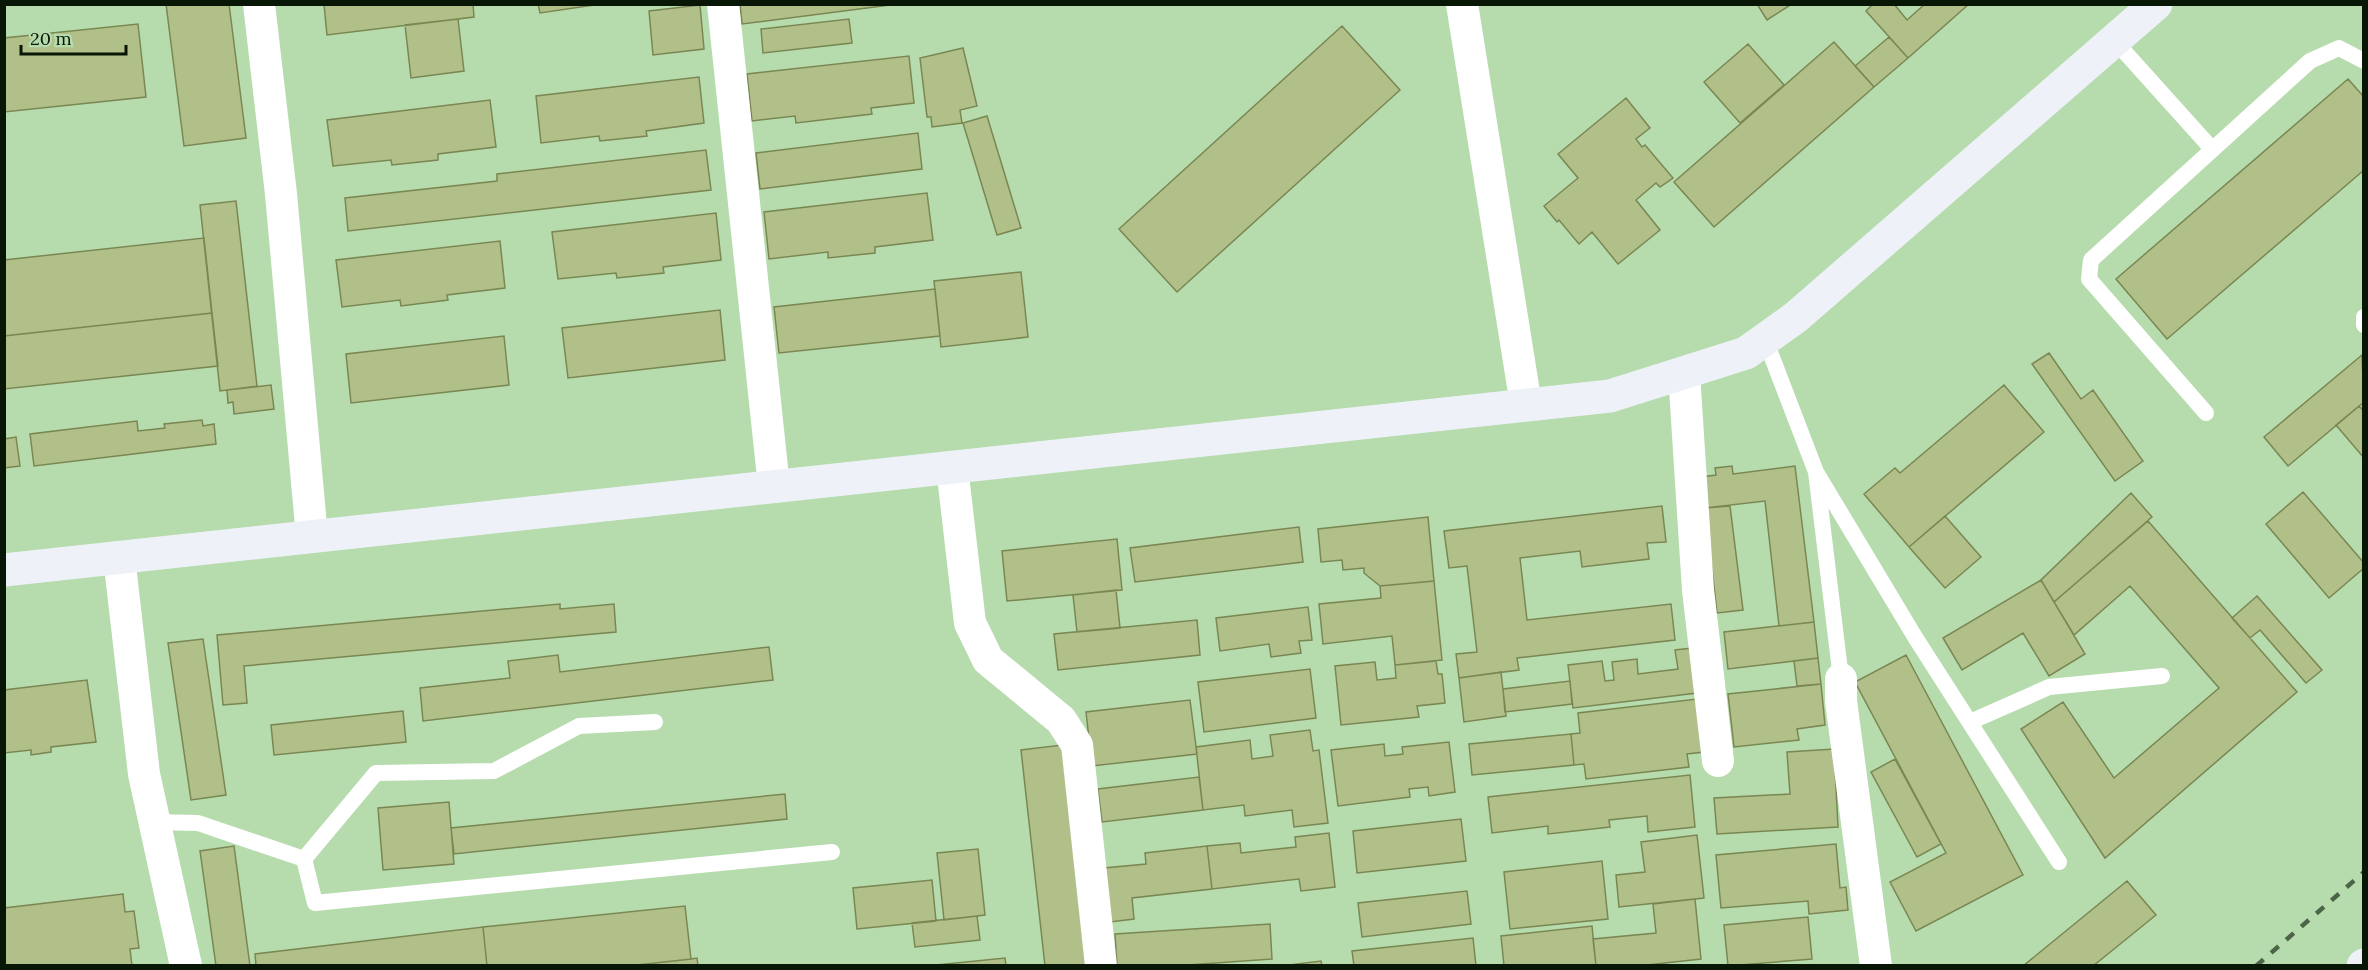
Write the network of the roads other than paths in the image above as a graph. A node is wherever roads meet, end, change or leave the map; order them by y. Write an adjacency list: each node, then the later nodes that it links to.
1 (258, 4): 17 (street)
2 (723, 4): 16 (street)
3 (1462, 4): 12 (street)
4 (2156, 4): 5 (street)
5 (2114, 40): 7 (lane); 10 (street)
6 (2364, 61): 7 (lane)
7 (2212, 149): 13 (lane)
8 (2364, 317): 9 (lane)
9 (2364, 325)
10 (1765, 339): 11 (street); 15 (lane)
11 (1684, 373): 12 (street); 24 (street)
12 (1526, 405): 14 (street)
13 (2206, 413)
14 (952, 467): 16 (street); 30 (street)
15 (1816, 472): 21 (lane); 23 (lane)
16 (774, 487): 17 (street)
17 (312, 537): 18 (street)
18 (119, 557): 19 (street); 25 (street)
19 (4, 570)
20 (2162, 676): 23 (lane)
21 (1841, 679): 31 (street)
22 (655, 722): 27 (lane)
23 (1970, 722): 28 (lane)
24 (1719, 761)
25 (154, 822): 27 (lane); 29 (street)
26 (832, 852): 27 (lane)
27 (304, 859)
28 (2059, 862)
29 (186, 966)
30 (1101, 966)
31 (1876, 966)

